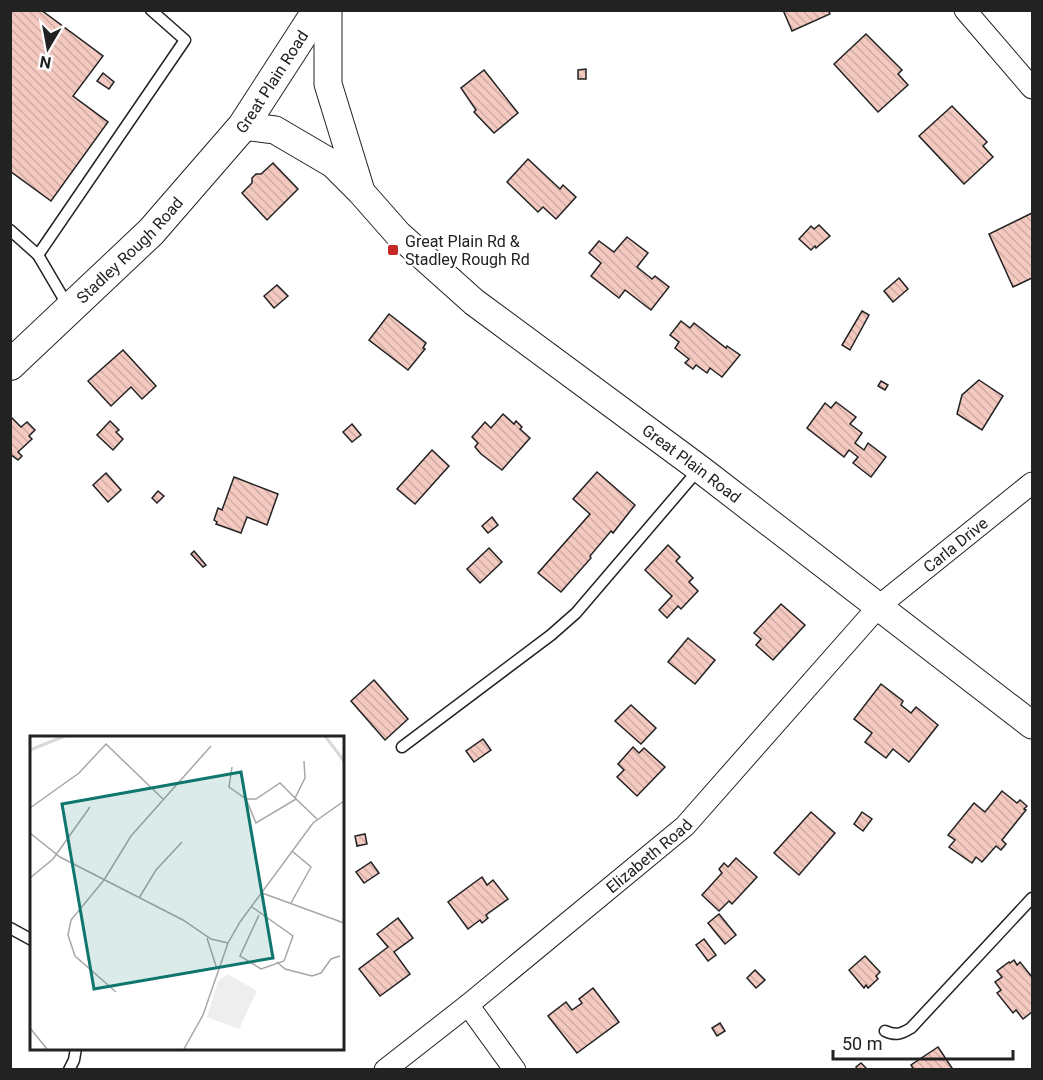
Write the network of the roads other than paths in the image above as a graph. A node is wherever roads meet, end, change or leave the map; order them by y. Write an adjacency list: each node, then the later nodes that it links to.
1 (151, 10): 9 (lane)
2 (318, 10): 6 (main road, Great Plain Road)
3 (328, 10): 7 (street, Great Plain Road)
4 (965, 10): 5 (street)
5 (1032, 88)
6 (243, 126): 7 (street, Great Plain Road); 10 (main road, Stadley Rough Road)
7 (361, 192): 12 (street, Great Plain Road)
8 (10, 230): 9 (lane)
9 (38, 255): 10 (lane)
10 (70, 309): 11 (main road, Stadley Rough Road)
11 (10, 365)
12 (700, 469): 14 (street, Great Plain Road); 16 (lane)
13 (1032, 483): 14 (street, Carla Drive)
14 (879, 606): 15 (street, Great Plain Road); 20 (street, Elizabeth Road)
15 (1032, 725)
16 (402, 747)
17 (1032, 898): 21 (lane)
18 (10, 928): 19 (lane)
19 (30, 939)
20 (468, 1005): 24 (street, Elizabeth Road); 25 (street)
21 (885, 1031)
22 (76, 1050): 23 (lane)
23 (69, 1070)
24 (385, 1070)
25 (515, 1070)

